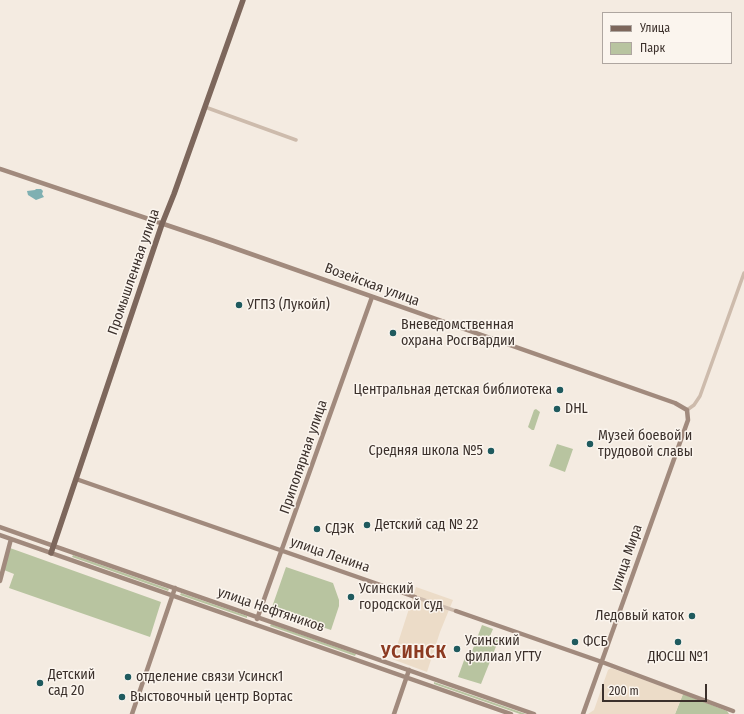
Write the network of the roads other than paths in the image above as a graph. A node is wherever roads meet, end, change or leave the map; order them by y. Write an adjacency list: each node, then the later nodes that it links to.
1 (243, 0): 2 (main road, Промышленная улица)
2 (205, 107): 3 (street); 5 (main road, Промышленная улица)
3 (296, 140)
4 (0, 169): 5 (main road, Возейская улица)
5 (162, 224): 7 (main road, Возейская улица); 9 (main road, Промышленная улица)
6 (744, 273): 8 (street)
7 (372, 297): 8 (main road, Возейская улица); 14 (main road, Приполярная улица)
8 (687, 410): 23 (main road, улица Мира)
9 (76, 479): 13 (main road, Промышленная улица); 14 (main road, улица Ленина)
10 (0, 527): 13 (main road, улица Нефтяников)
11 (0, 535): 12 (main road, улица Нефтяников)
12 (11, 539): 15 (main road, улица Нефтяников); 16 (main road)
13 (54, 546): 15 (main road, Промышленная улица); 17 (main road, улица Нефтяников)
14 (283, 550): 19 (main road, улица Ленина); 21 (main road, Приполярная улица)
15 (51, 553): 18 (main road, улица Нефтяников)
16 (0, 581)
17 (175, 588): 18 (main road); 21 (main road, улица Нефтяников)
18 (173, 596): 22 (main road, улица Нефтяников); 27 (main road)
19 (415, 597): 20 (street, улица Ленина)
20 (456, 611): 23 (main road, улица Ленина)
21 (258, 617): 22 (main road, Приполярная улица); 24 (main road, улица Нефтяников)
22 (256, 624): 25 (main road, улица Нефтяников)
23 (602, 662): 26 (main road, улица Ленина); 31 (main road, улица Мира)
24 (409, 670): 25 (main road); 30 (main road, улица Нефтяников)
25 (406, 678): 28 (main road); 29 (main road, улица Нефтяников)
26 (733, 712)
27 (132, 714)
28 (394, 714)
29 (511, 714)
30 (532, 714)
31 (583, 714)

